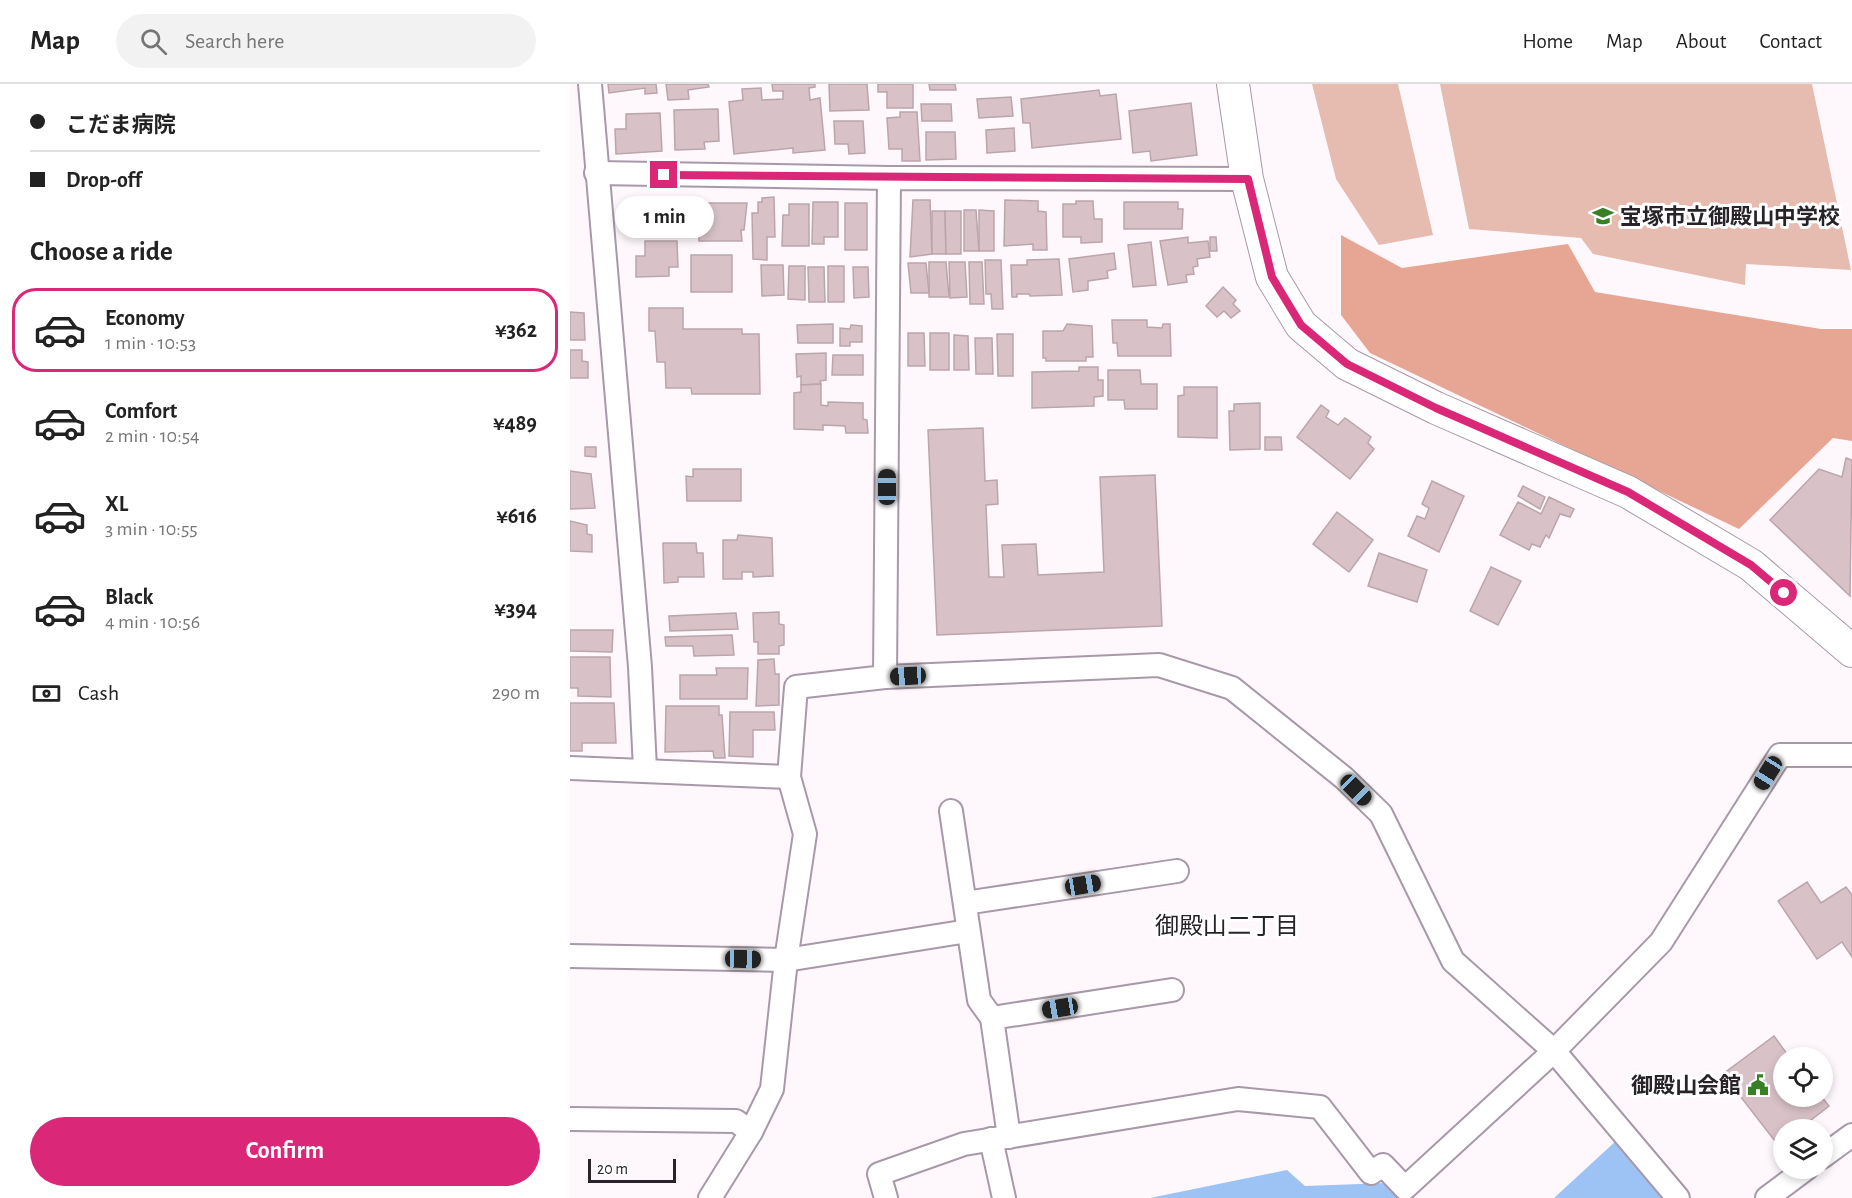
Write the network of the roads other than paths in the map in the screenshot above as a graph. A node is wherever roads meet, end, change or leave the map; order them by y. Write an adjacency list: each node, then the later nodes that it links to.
1 (590, 84): 3 (street)
2 (1233, 84): 5 (street)
3 (596, 173): 4 (street); 10 (street)
4 (889, 178): 5 (street); 7 (street)
5 (1248, 179): 6 (street)
6 (1852, 651)
7 (885, 677): 11 (street); 20 (street)
8 (1852, 755): 20 (street)
9 (570, 768): 10 (street)
10 (645, 769): 11 (street)
11 (789, 777): 17 (street)
12 (951, 811): 14 (street)
13 (1177, 871): 14 (street)
14 (965, 903): 15 (street)
15 (968, 931): 17 (street); 19 (street)
16 (570, 956): 17 (street)
17 (786, 960): 22 (street)
18 (1172, 990): 19 (street)
19 (992, 1018): 24 (street)
20 (1554, 1052): 24 (street); 30 (street)
21 (570, 1119): 22 (street)
22 (751, 1132): 27 (street)
23 (1852, 1135): 25 (street)
24 (1000, 1138): 28 (street); 29 (street)
25 (1833, 1149)
26 (1792, 1179): 31 (street)
27 (710, 1198)
28 (886, 1198)
29 (1004, 1198)
30 (1678, 1198)
31 (1767, 1198)

